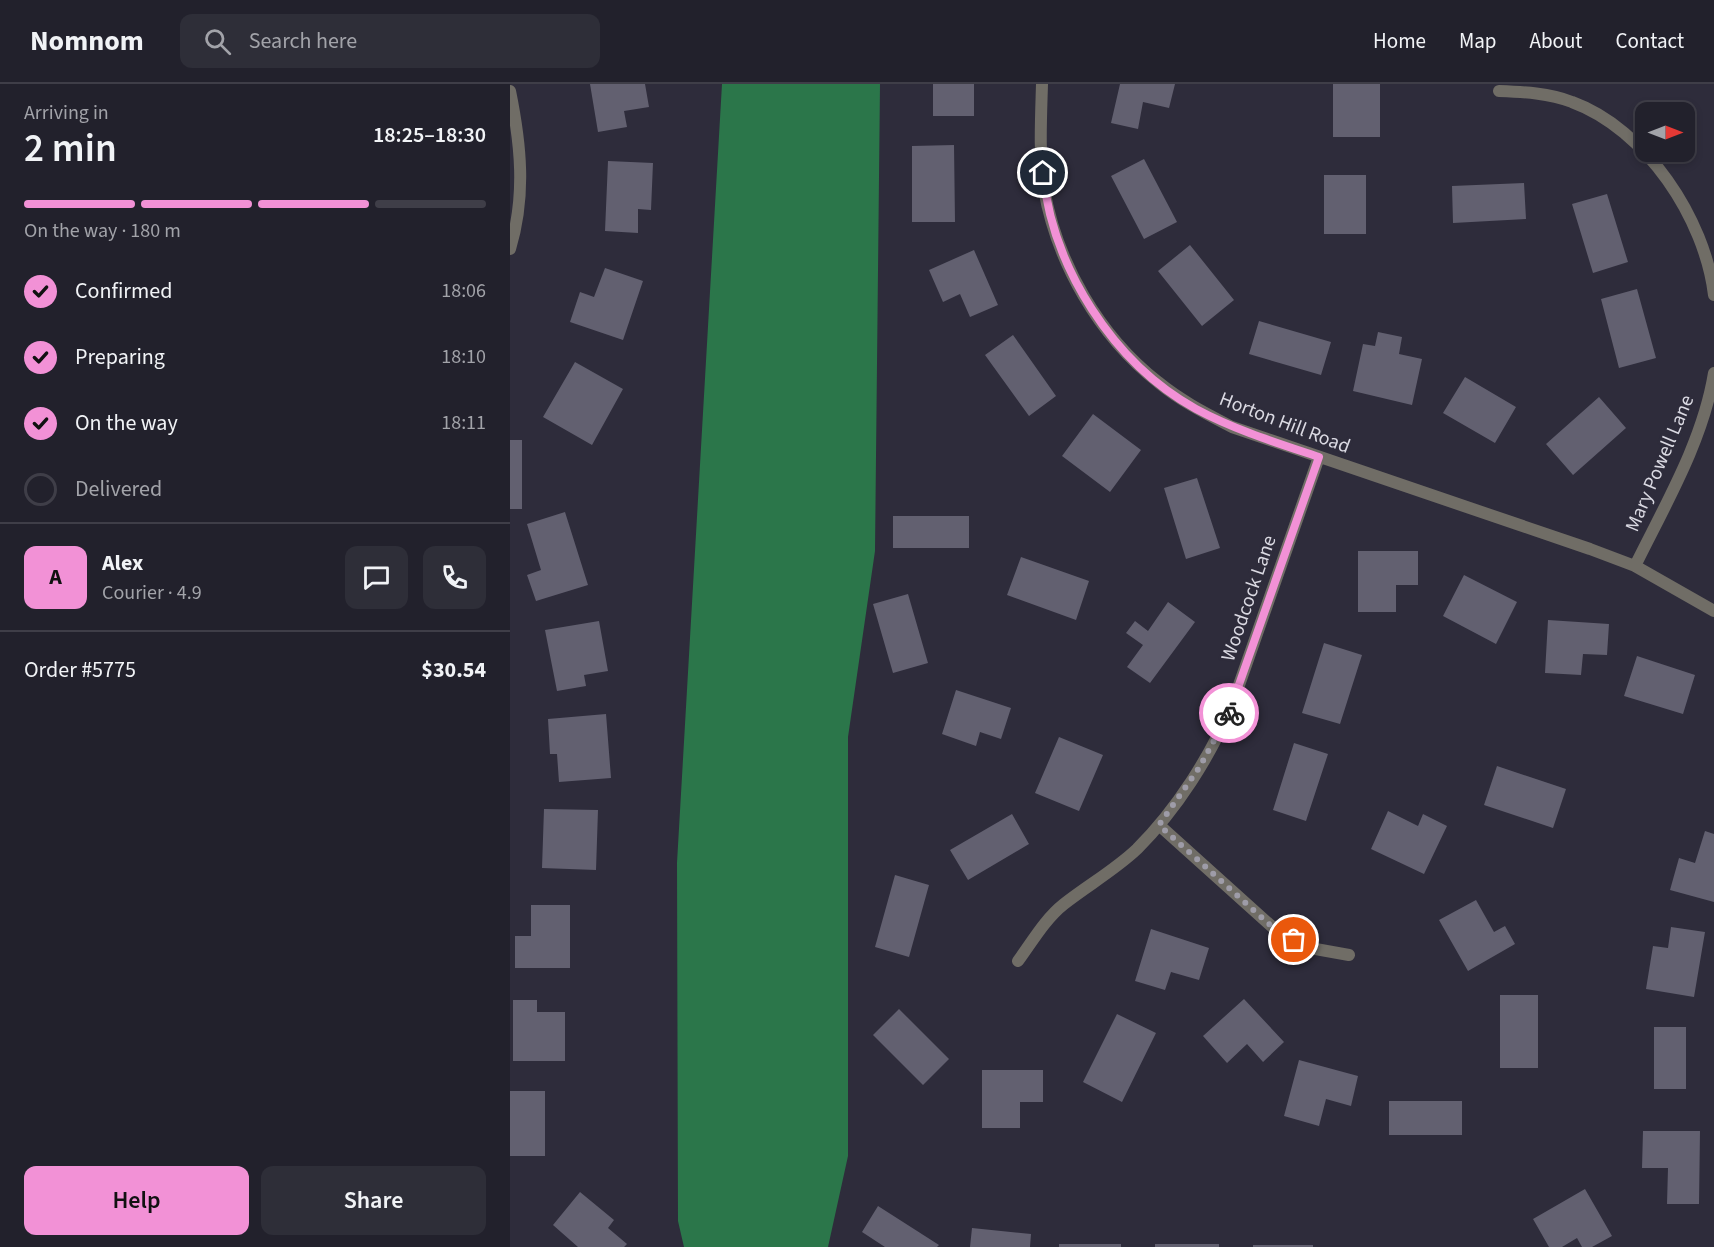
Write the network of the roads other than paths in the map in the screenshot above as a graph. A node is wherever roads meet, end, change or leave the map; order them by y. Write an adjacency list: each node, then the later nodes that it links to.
1 (1042, 84): 7 (street, Horton Hill Road)
2 (510, 91): 4 (street)
3 (1499, 92): 5 (street)
4 (510, 249)
5 (1714, 288)
6 (1714, 373): 8 (street, Mary Powell Lane)
7 (1319, 457): 8 (street, Horton Hill Road); 10 (street, Woodcock Lane)
8 (1635, 566): 9 (street, Horton Hill Road)
9 (1714, 611)
10 (1159, 825): 11 (street); 12 (street, Woodcock Lane)
11 (1349, 955)
12 (1018, 961)

